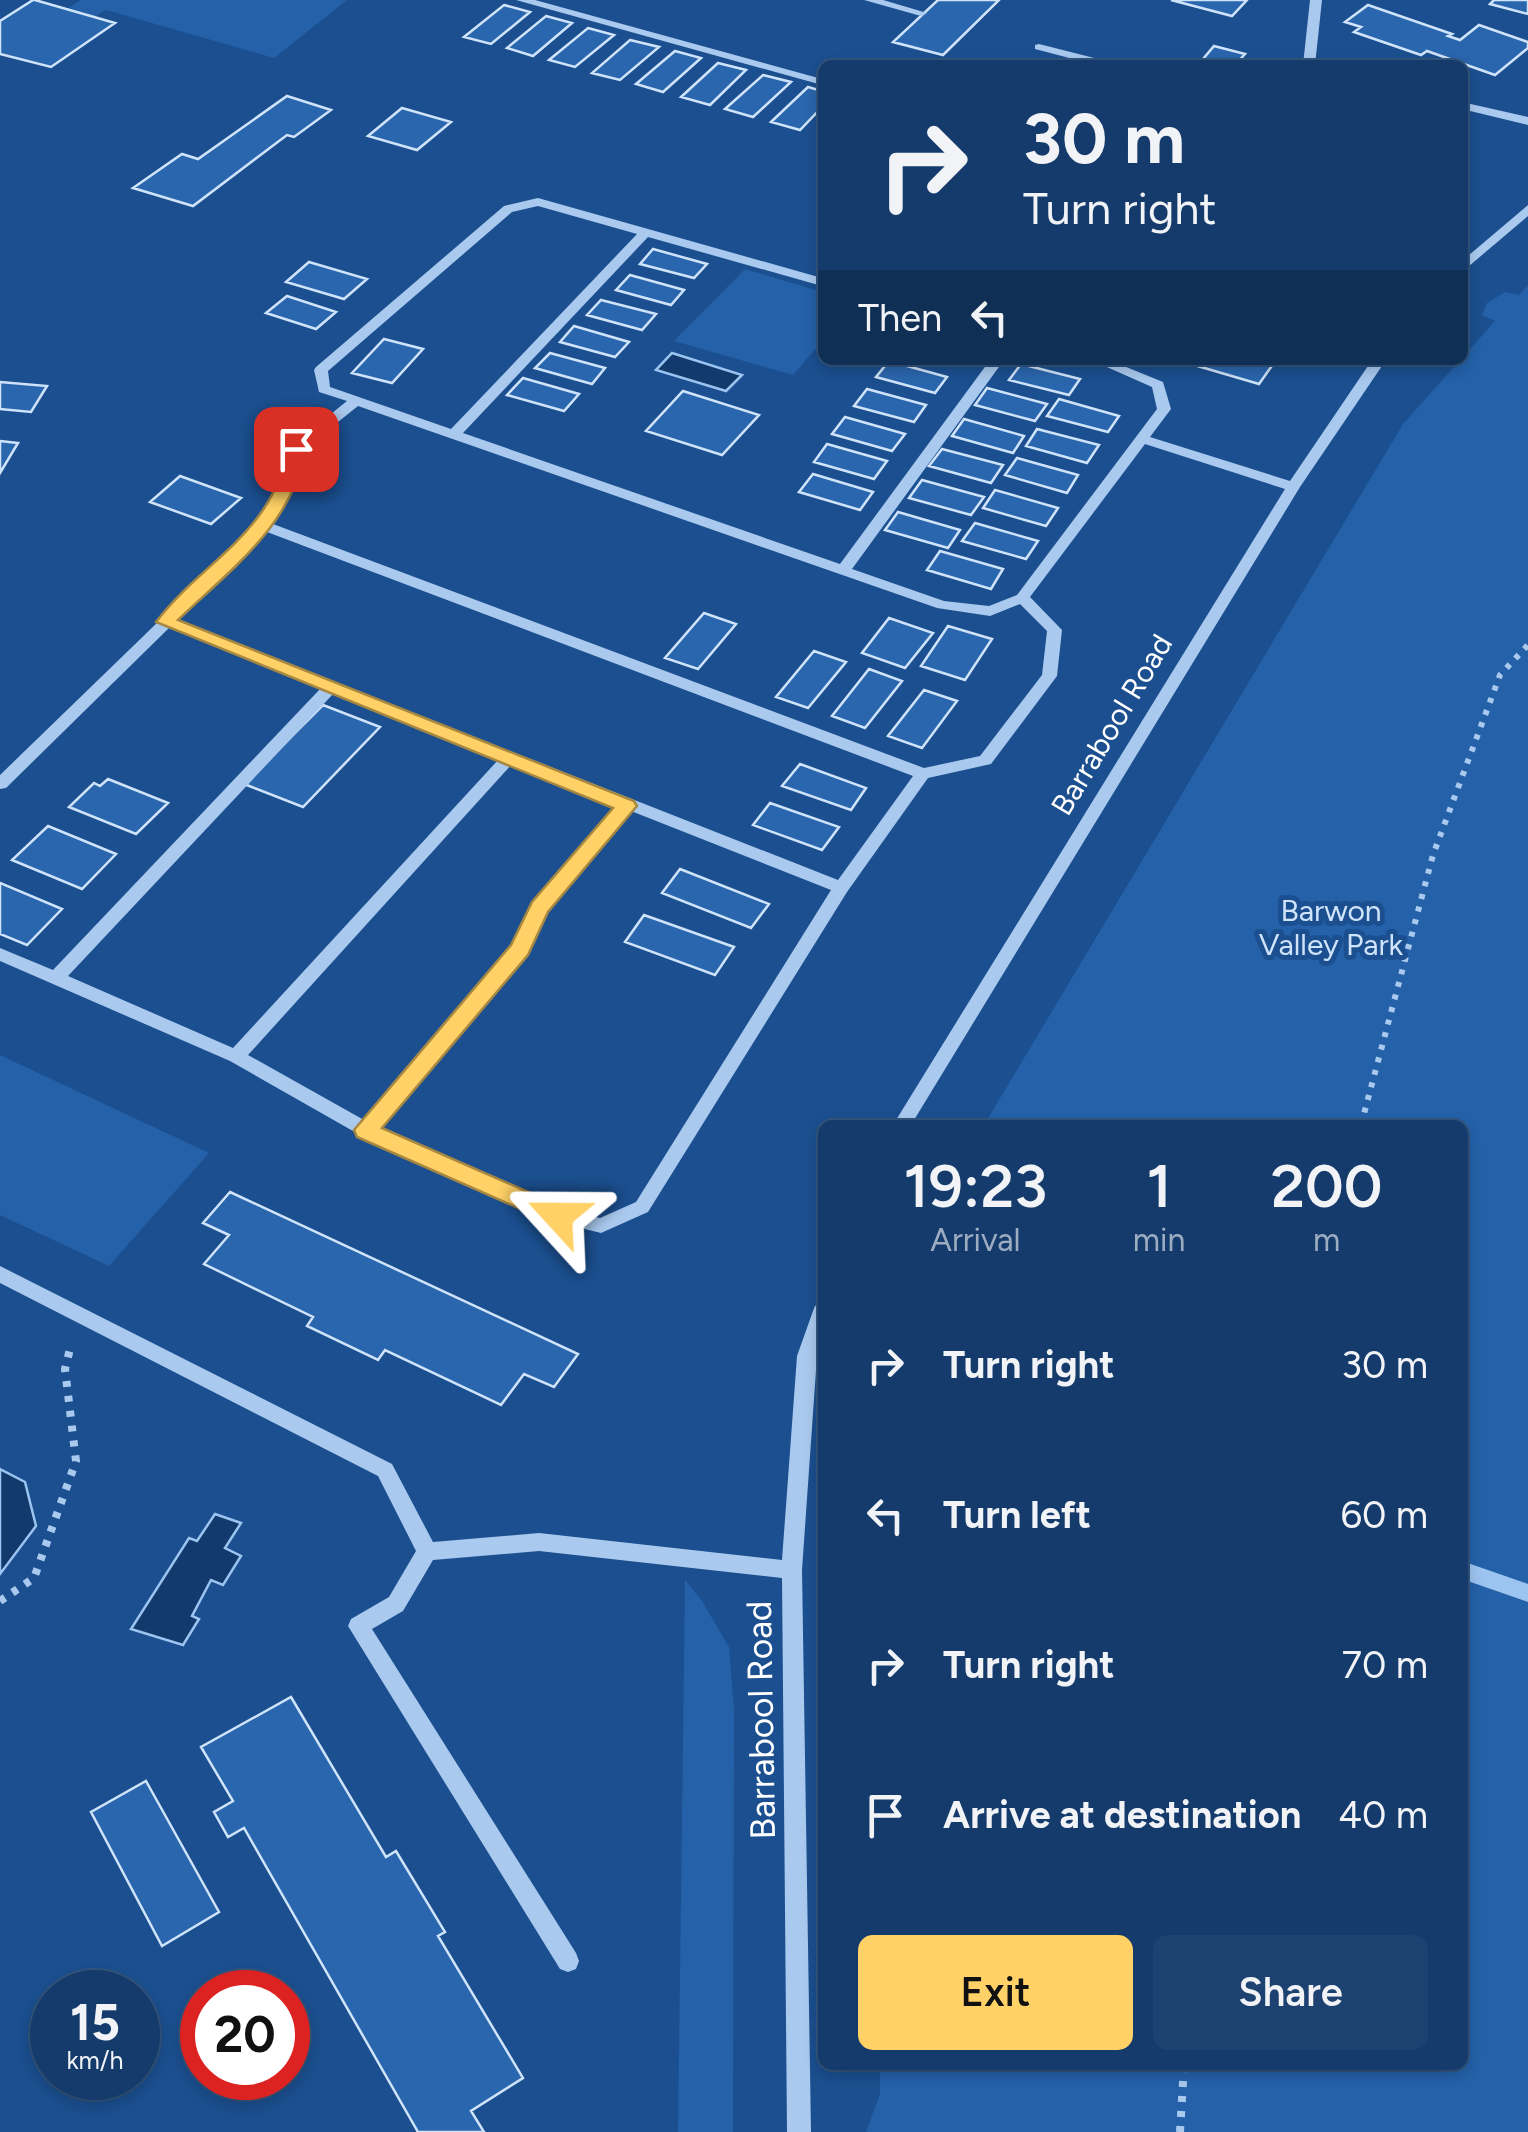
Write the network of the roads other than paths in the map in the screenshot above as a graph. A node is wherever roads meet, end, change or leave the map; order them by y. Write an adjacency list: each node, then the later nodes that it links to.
1 (522, 0): 8 (street)
2 (870, 0): 4 (street)
3 (1316, 0): 7 (street)
4 (921, 13)
5 (1039, 47): 6 (street)
6 (1090, 60)
7 (1313, 60)
8 (818, 81)
9 (1468, 106): 10 (street)
10 (1528, 121)
11 (1528, 208): 13 (street)
12 (646, 232): 14 (street); 18 (street); 19 (street)
13 (1468, 263)
14 (818, 281)
15 (993, 365): 23 (street)
16 (1110, 365): 20 (street)
17 (1376, 365): 21 (street, Barrabool Road)
18 (356, 400): 19 (street); 22 (street)
19 (454, 434): 23 (street)
20 (1144, 440): 21 (street); 24 (street)
21 (1292, 487): 35 (street, Barrabool Road)
22 (265, 526): 25 (street); 28 (street)
23 (842, 572): 24 (street)
24 (1022, 598): 28 (street)
25 (165, 622): 26 (street); 29 (street)
26 (331, 687): 27 (street); 33 (street)
27 (509, 757): 30 (street); 34 (street)
28 (923, 774): 31 (street)
29 (0, 784)
30 (627, 806): 31 (street); 36 (street)
31 (841, 888): 36 (street)
32 (0, 954): 33 (street)
33 (56, 978): 34 (street)
34 (236, 1056): 36 (street)
35 (905, 1120)
36 (366, 1130)
37 (0, 1274): 39 (street)
38 (818, 1324): 40 (street, Barrabool Road)
39 (428, 1552): 40 (street); 41 (street)
40 (792, 1570): 42 (street, Barrabool Road)
41 (568, 1961)
42 (799, 2132)

